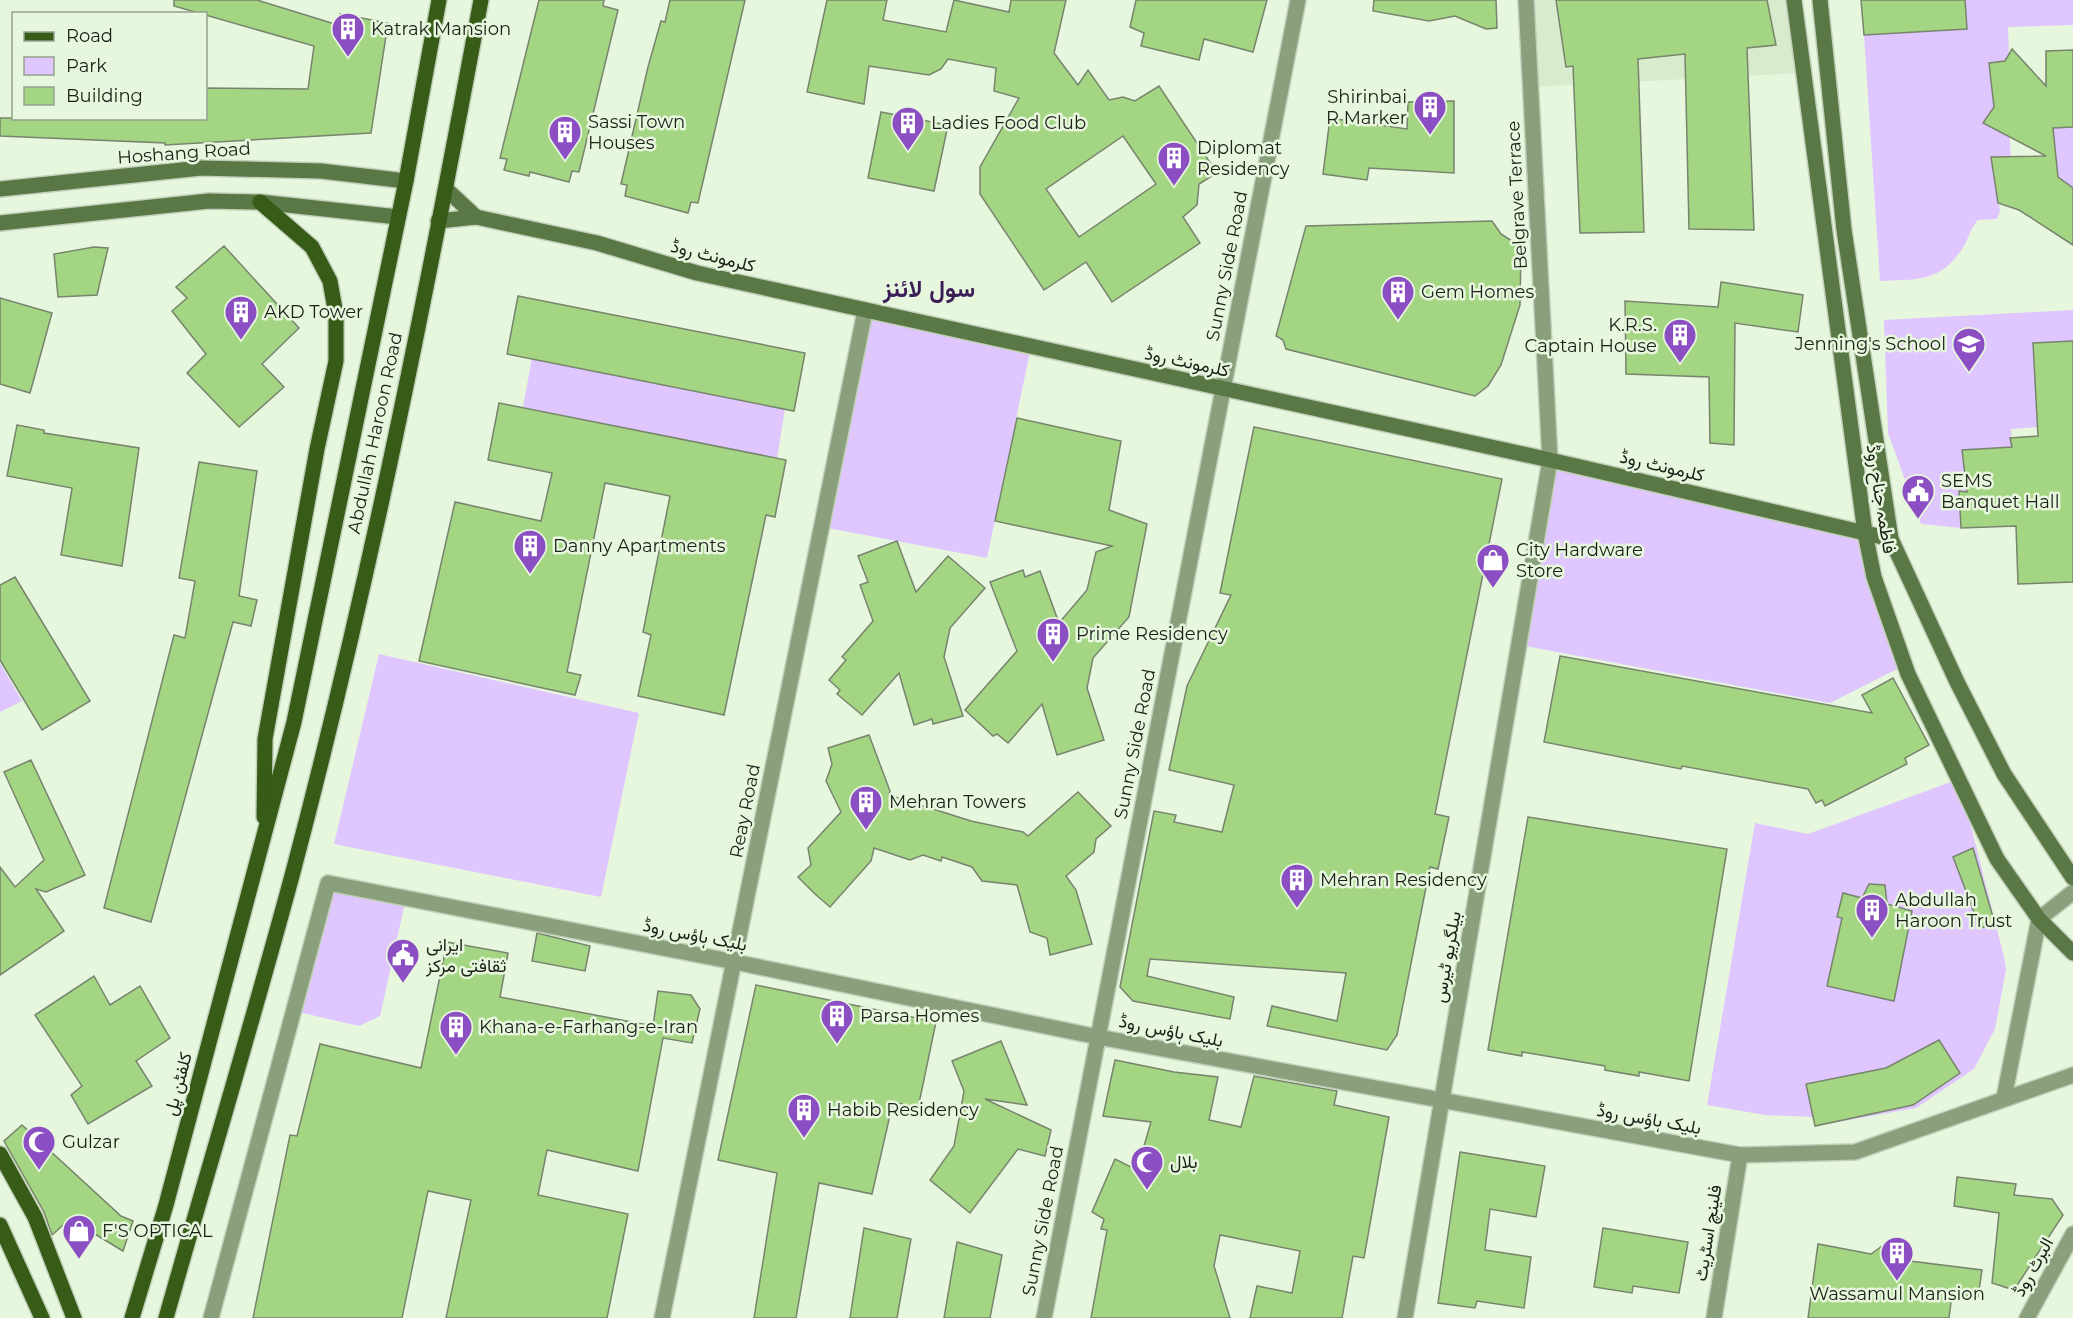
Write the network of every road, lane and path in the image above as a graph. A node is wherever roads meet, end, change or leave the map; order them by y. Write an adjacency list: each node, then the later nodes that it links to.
1 (439, 0): 7 (main road, Abdullah Haroon Road)
2 (481, 0): 9 (main road, Abdullah Haroon Road)
3 (1298, 0): 16 (street, Sunny Side Road)
4 (1526, 0): 17 (street, Belgrave Terrace)
5 (1794, 0): 18 (street, فاطمہ جناح روڈ)
6 (1820, 0): 19 (street, فاطمہ جناح روڈ)
7 (406, 181): 8 (street, Hoshang Road); 11 (main road, Abdullah Haroon Road)
8 (0, 189)
9 (446, 189): 12 (street); 13 (main road, Abdullah Haroon Road)
10 (260, 202): 11 (street); 14 (street); 20 (main road)
11 (398, 217): 20 (main road, Abdullah Haroon Road)
12 (476, 217): 13 (street); 15 (street, کلرمونٹ روڈ)
13 (438, 221): 38 (main road, Abdullah Haroon Road)
14 (0, 223)
15 (865, 311): 16 (street, کلرمونٹ روڈ); 26 (street, Reay Road)
16 (1223, 390): 17 (street, کلرمونٹ روڈ); 27 (street, Sunny Side Road)
17 (1550, 460): 18 (street, کلرمونٹ روڈ); 30 (street, بیلگریو ٹیرس)
18 (1865, 533): 19 (street, کلرمونٹ روڈ); 24 (street, فاطمہ جناح روڈ)
19 (1891, 539): 22 (street, فاطمہ جناح روڈ)
20 (263, 841): 21 (main road, Abdullah Haroon Road)
21 (259, 858): 37 (main road, کلفٹن پل)
22 (2073, 878)
23 (2073, 892): 24 (street)
24 (2039, 919): 25 (street, فاطمہ جناح روڈ); 29 (street)
25 (2073, 953)
26 (735, 962): 27 (street, بلیک ہاؤس روڈ); 39 (street, بلیک ہاؤس روڈ); 40 (street, Reay Road)
27 (1098, 1037): 30 (street, بلیک ہاؤس روڈ); 41 (street, Sunny Side Road)
28 (2073, 1075): 29 (street, بلیک ہاؤس روڈ)
29 (2004, 1098): 32 (street, بلیک ہاؤس روڈ)
30 (1442, 1102): 32 (street, بلیک ہاؤس روڈ); 42 (street, بیلگریو ٹیرس)
31 (0, 1154): 36 (main road)
32 (1740, 1155): 43 (street, فلینچ اسٹریٹ)
33 (0, 1225): 35 (main road)
34 (2073, 1234): 44 (street, البرٹ روڈ)
35 (42, 1318)
36 (74, 1318)
37 (132, 1318)
38 (166, 1318)
39 (211, 1318)
40 (662, 1318)
41 (1044, 1318)
42 (1405, 1318)
43 (1714, 1318)
44 (2027, 1318)

